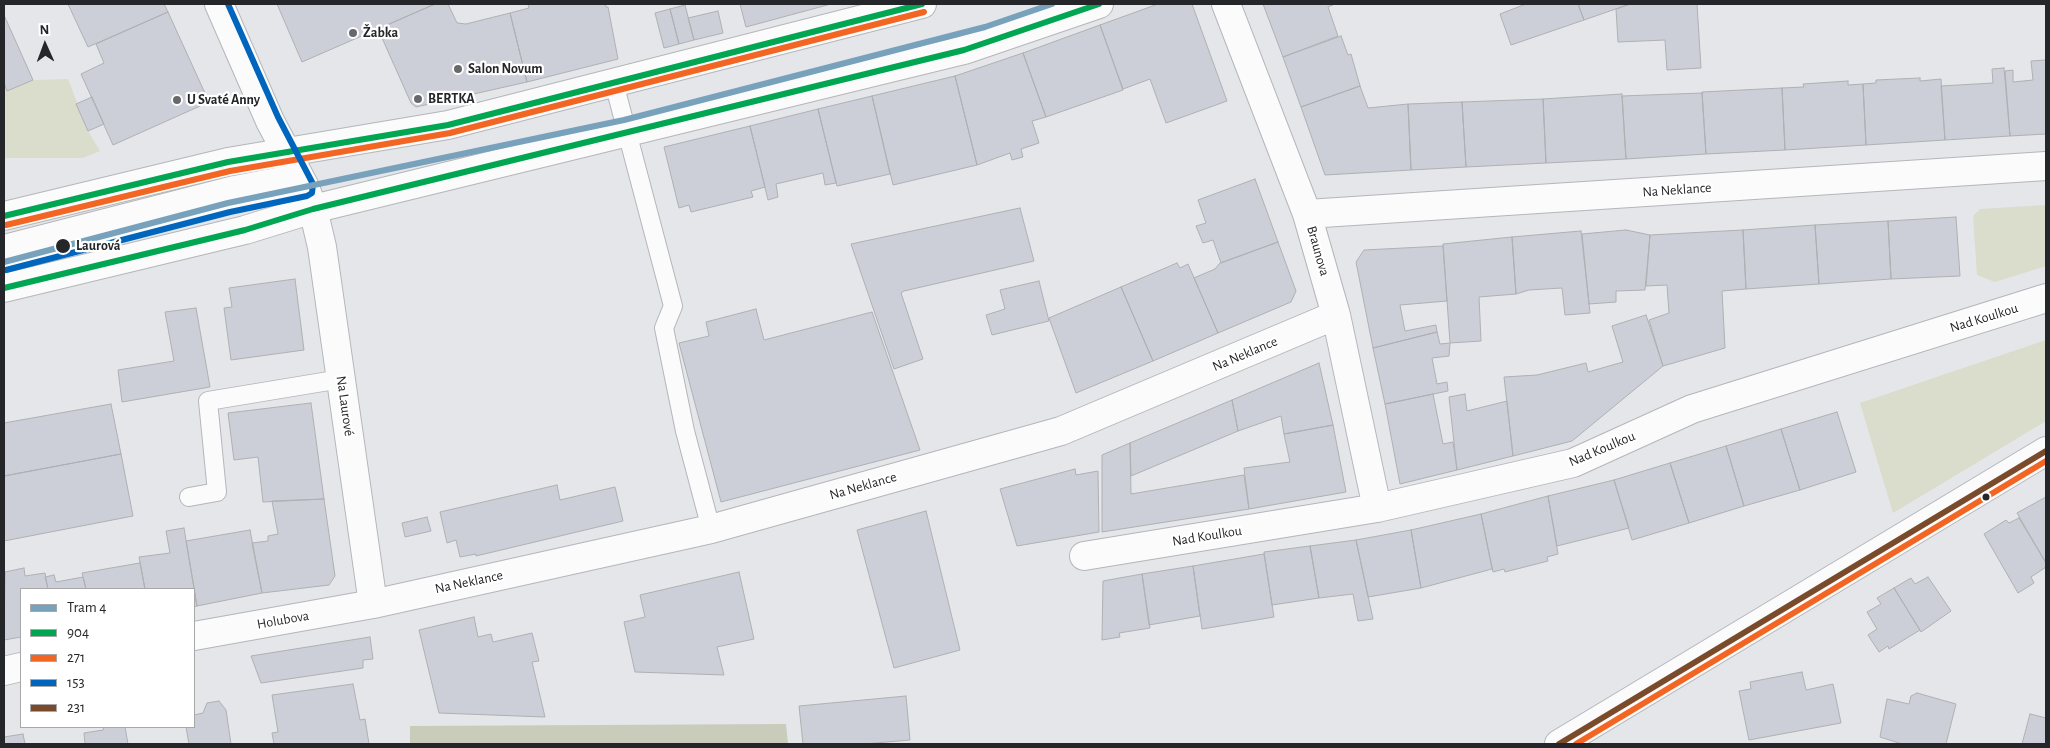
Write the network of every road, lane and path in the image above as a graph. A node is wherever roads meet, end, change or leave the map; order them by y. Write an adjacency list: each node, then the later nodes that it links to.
1 (219, 4): 8 (street, Na Laurové)
2 (922, 4): 5 (street)
3 (1099, 4): 6 (street)
4 (1226, 4): 9 (street, Braunova)
5 (614, 83): 6 (lane); 8 (street)
6 (628, 133): 8 (street); 20 (lane)
7 (2046, 166): 9 (street, Na Neklance)
8 (300, 180): 10 (street); 11 (lane); 12 (lane); 13 (street); 16 (street, Na Laurové)
9 (1307, 214): 15 (street, Braunova)
10 (4, 216)
11 (4, 244)
12 (4, 262)
13 (4, 288)
14 (2046, 298): 19 (street, Nad Koulkou)
15 (1336, 316): 19 (street, Braunova); 20 (street, Na Neklance)
16 (341, 379): 18 (lane); 22 (street, Na Laurové)
17 (2046, 451): 26 (street)
18 (189, 497)
19 (1377, 508): 21 (street, Nad Koulkou)
20 (712, 529): 22 (street, Na Neklance)
21 (1084, 556)
22 (373, 604): 23 (street, Holubova)
23 (195, 636)
24 (20, 667): 25 (street)
25 (4, 671)
26 (1559, 744)

